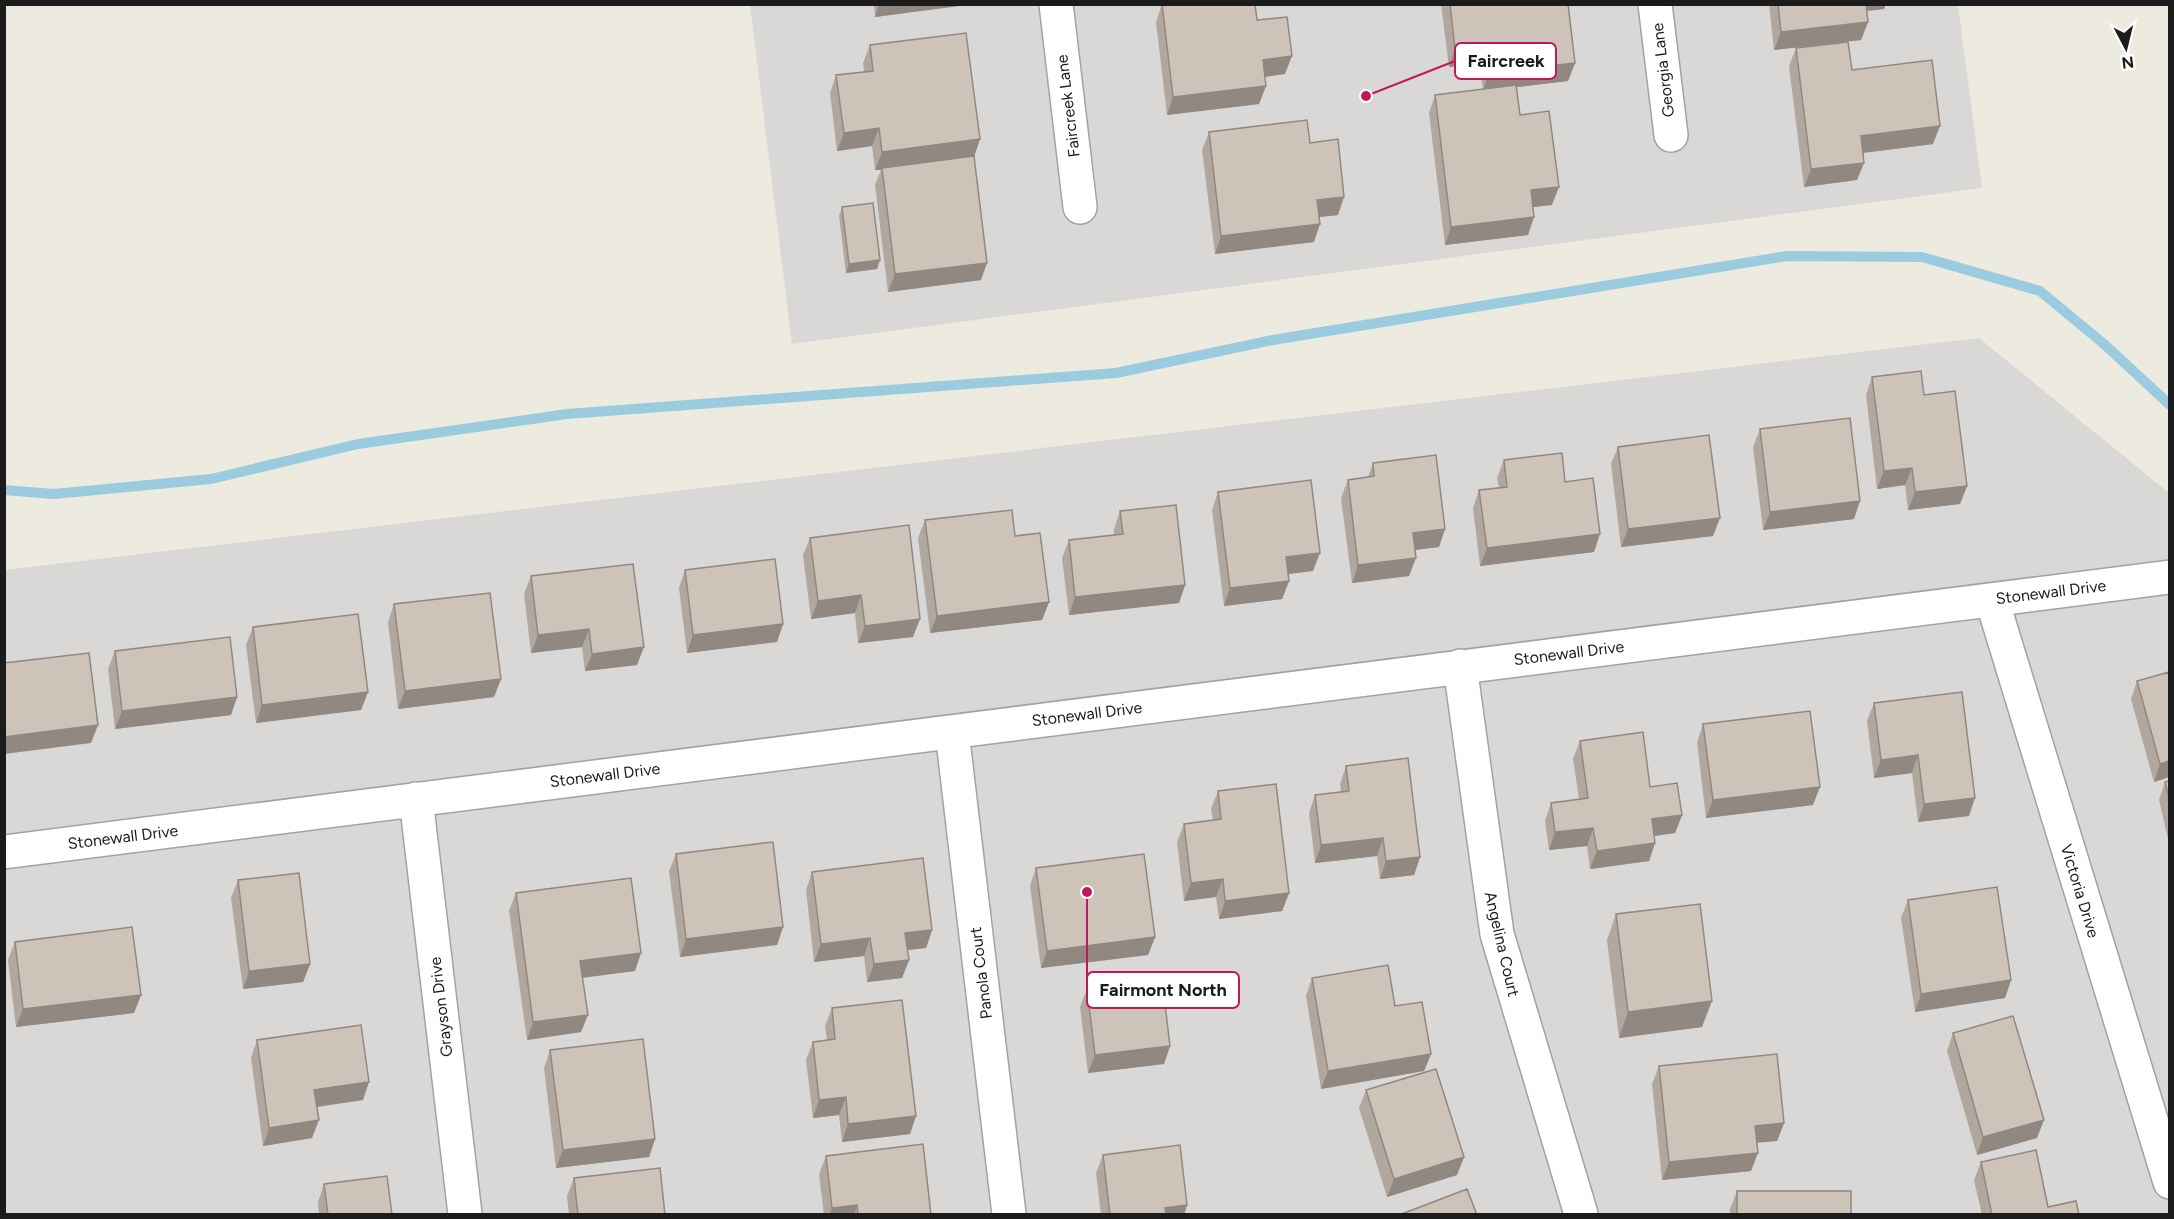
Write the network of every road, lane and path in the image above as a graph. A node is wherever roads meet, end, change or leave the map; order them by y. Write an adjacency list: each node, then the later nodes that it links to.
1 (1056, 4): 4 (street, Faircreek Lane)
2 (1655, 4): 3 (street, Georgia Lane)
3 (1671, 135)
4 (1080, 207)
5 (2169, 577): 6 (street, Stonewall Drive)
6 (1992, 600): 7 (street, Stonewall Drive); 11 (street, Victoria Drive)
7 (1460, 666): 8 (street, Stonewall Drive); 14 (street, Angelina Court)
8 (952, 732): 9 (street, Stonewall Drive); 13 (street, Panola Court)
9 (416, 799): 10 (street, Stonewall Drive); 12 (street, Grayson Drive)
10 (4, 852)
11 (2169, 1182)
12 (465, 1215)
13 (1009, 1215)
14 (1581, 1215)

